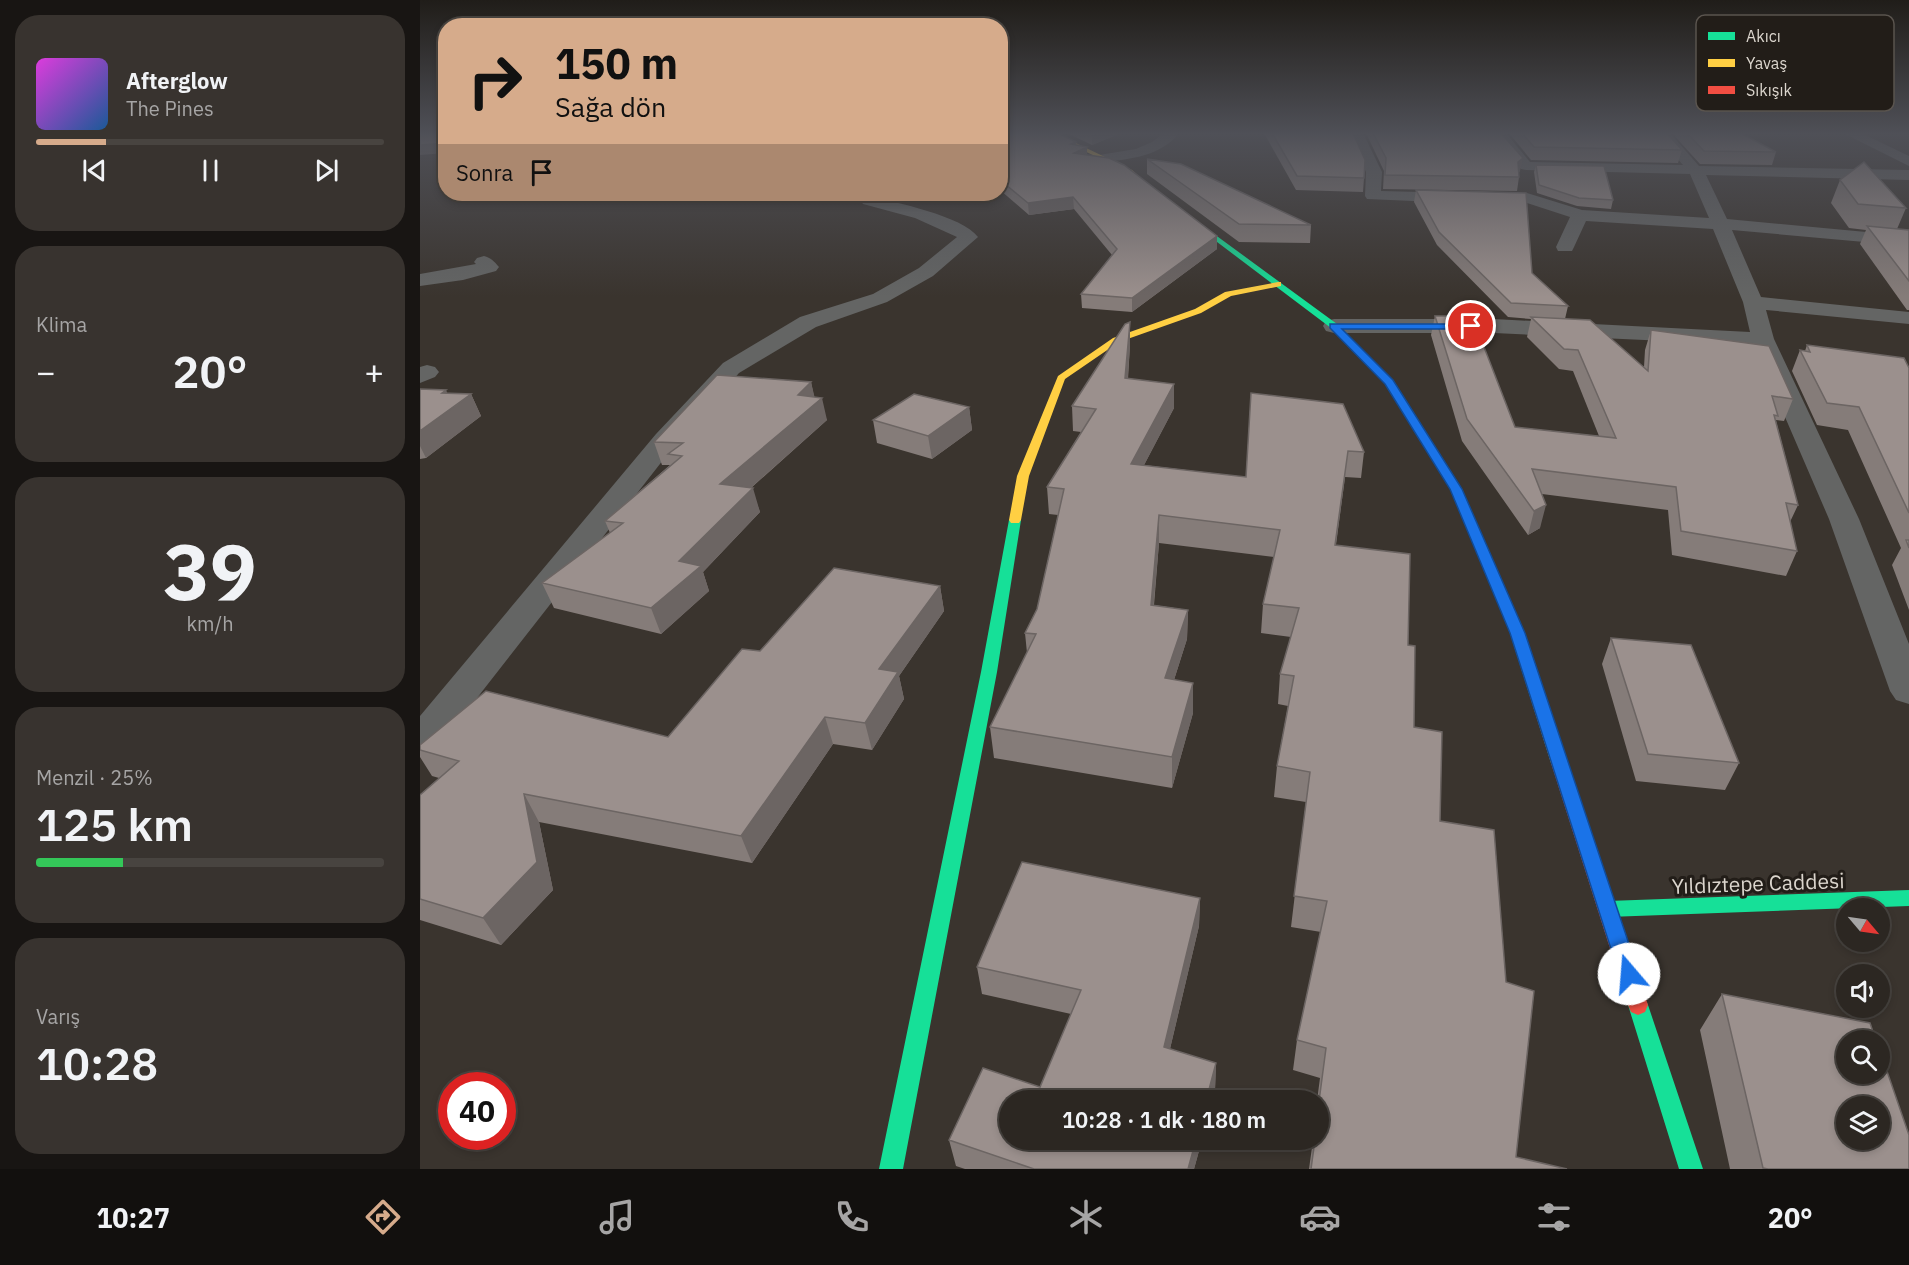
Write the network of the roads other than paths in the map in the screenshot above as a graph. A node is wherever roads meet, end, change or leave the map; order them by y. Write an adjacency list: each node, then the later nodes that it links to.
1 (1373, 188): 4 (street)
2 (1523, 188): 7 (street)
3 (1703, 188): 8 (street)
4 (1479, 198)
5 (869, 201): 19 (street)
6 (1173, 205): 13 (street)
7 (1580, 215): 8 (street); 10 (street)
8 (1720, 224): 9 (street); 14 (street)
9 (1909, 241)
10 (1565, 247)
11 (484, 262): 12 (street)
12 (420, 280)
13 (1278, 285): 16 (street); 22 (street)
14 (1753, 302): 15 (street); 17 (street)
15 (1909, 318)
16 (1334, 326): 17 (street); 21 (street)
17 (1762, 339): 18 (street)
18 (1909, 691)
19 (420, 743)
20 (1909, 898): 21 (street, Yıldıztepe Caddesi)
21 (1608, 909): 23 (street)
22 (891, 1169)
23 (1691, 1169)

